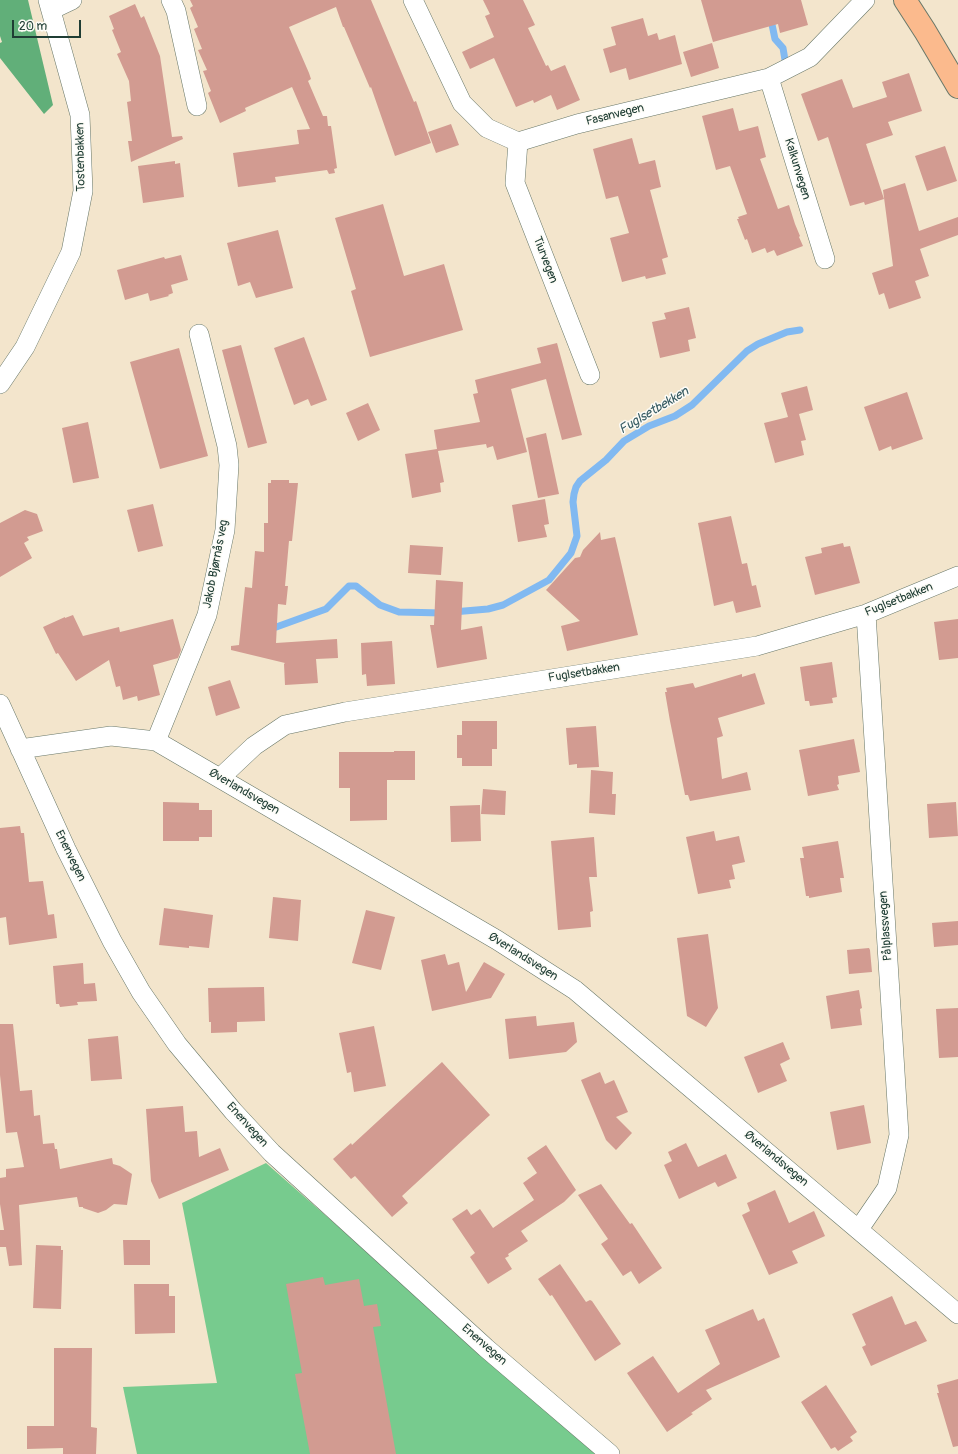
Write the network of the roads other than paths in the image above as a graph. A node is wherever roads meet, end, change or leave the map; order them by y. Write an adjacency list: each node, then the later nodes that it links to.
1 (72, 0): 6 (street, Tostenbakken)
2 (171, 0): 9 (street)
3 (413, 0): 10 (street)
4 (865, 0): 7 (street, Fasanvegen)
5 (905, 0): 8 (main road)
6 (49, 5): 14 (street, Tostenbakken)
7 (769, 78): 10 (street, Fasanvegen); 11 (street, Kalkunvegen)
8 (958, 87)
9 (197, 106)
10 (518, 142): 13 (street, Tiurvegen)
11 (826, 259)
12 (199, 334): 18 (street, Jakob Bjørnås veg)
13 (590, 375)
14 (0, 384)
15 (958, 576): 16 (street, Fuglsetbakken)
16 (866, 614): 20 (street, Fuglsetbakken); 21 (street, Pålplassvegen)
17 (0, 704): 19 (street, Enenvegen)
18 (156, 741): 19 (street, Øverlandsvegen); 20 (street, Øverlandsvegen)
19 (20, 749): 23 (street, Enenvegen)
20 (220, 778): 21 (street, Øverlandsvegen)
21 (859, 1229): 22 (street, Øverlandsvegen)
22 (958, 1314)
23 (610, 1454)

